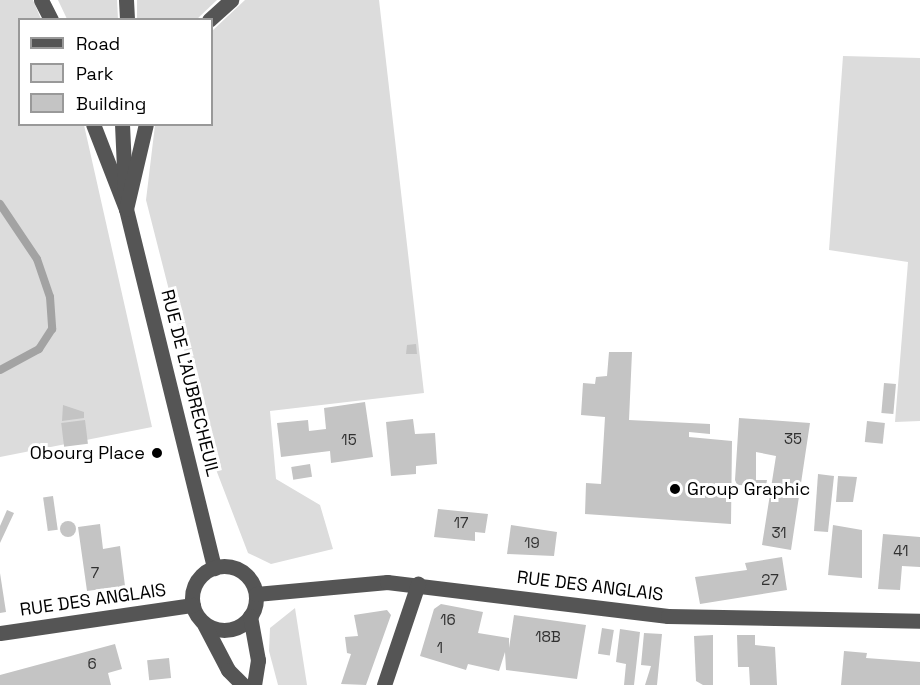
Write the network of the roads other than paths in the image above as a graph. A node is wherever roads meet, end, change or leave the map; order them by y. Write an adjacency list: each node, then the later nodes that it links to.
1 (41, 0): 4 (street)
2 (126, 0): 5 (street)
3 (231, 0): 6 (street)
4 (50, 18)
5 (127, 18)
6 (211, 18)
7 (94, 126): 10 (street)
8 (122, 126): 10 (street)
9 (146, 126): 10 (street)
10 (126, 209): 11 (street, RUE DE L'AUBRECHEUIL)
11 (214, 568): 13 (street); 14 (street)
12 (418, 584): 13 (street, RUE DES ANGLAIS); 16 (street, RUE DES ANGLAIS); 21 (street)
13 (256, 594): 15 (street)
14 (193, 605): 17 (street); 18 (street, RUE DES ANGLAIS)
15 (250, 616): 17 (street); 20 (street)
16 (920, 621)
17 (204, 624): 19 (street)
18 (0, 633)
19 (243, 685)
20 (254, 685)
21 (384, 685)

